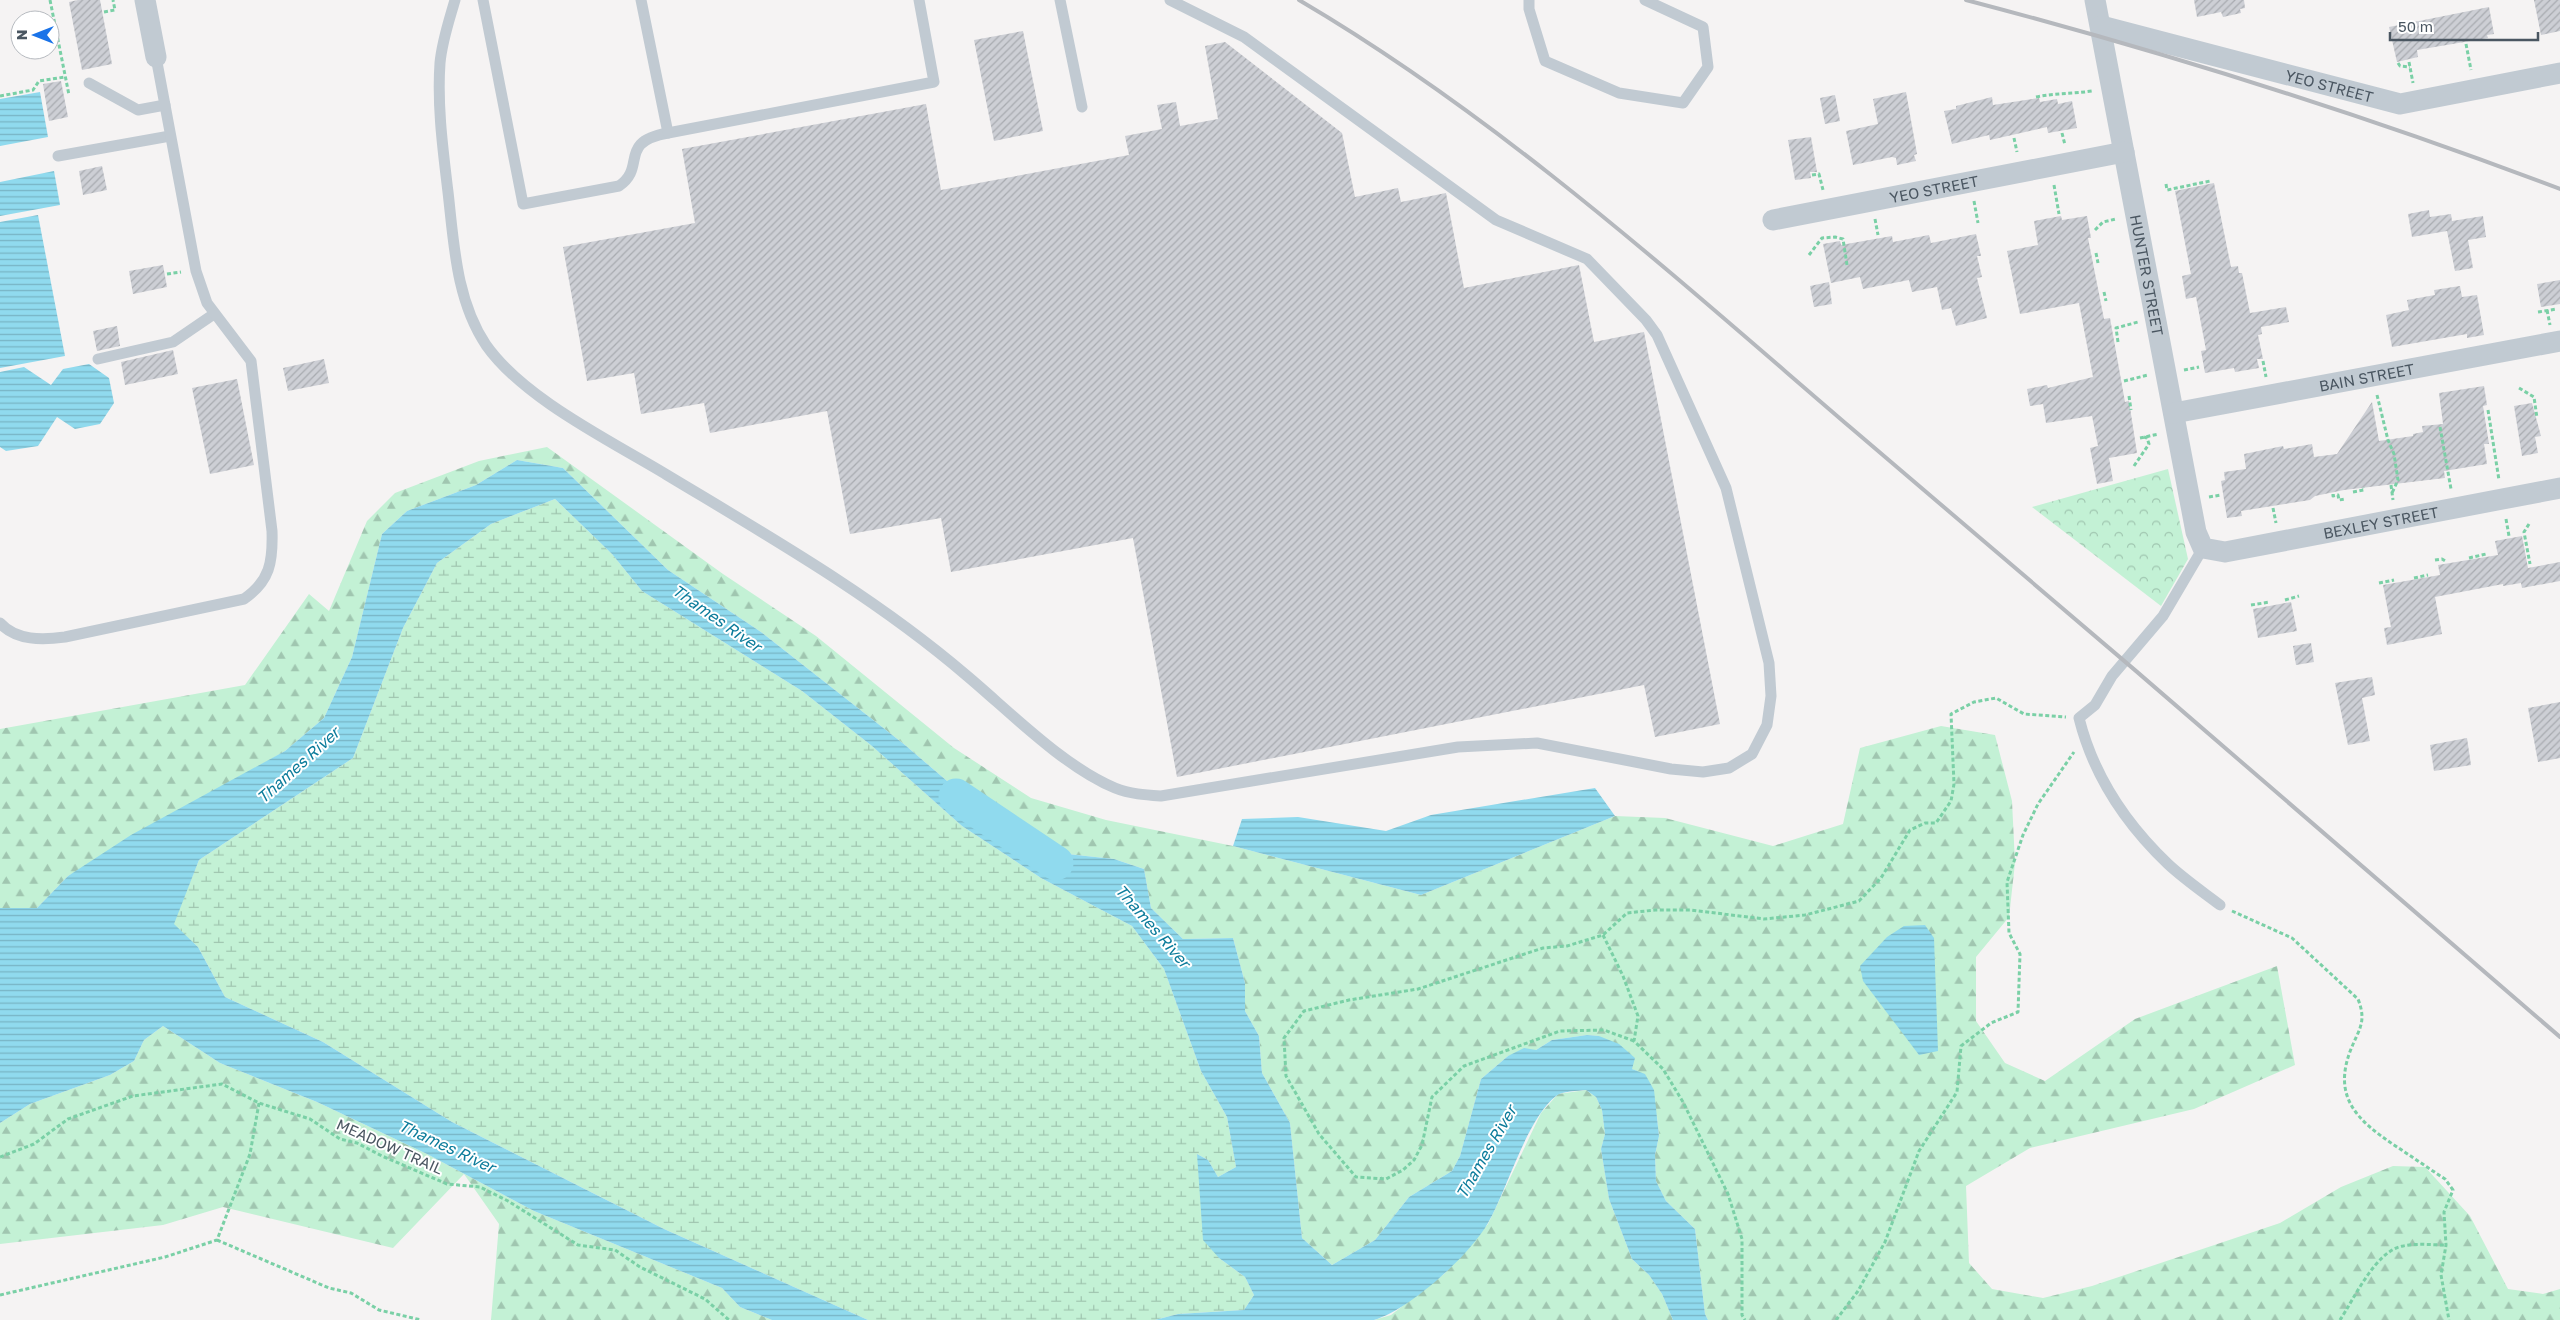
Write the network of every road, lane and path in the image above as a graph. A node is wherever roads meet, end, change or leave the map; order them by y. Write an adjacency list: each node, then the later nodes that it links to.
1 (50, 0): 22 (path)
2 (113, 0): 13 (path)
3 (145, 0): 16 (street)
4 (455, 0): 9 (lane)
5 (483, 0): 31 (lane)
6 (641, 0): 31 (lane)
7 (918, 0): 31 (lane)
8 (1060, 0): 30 (lane)
9 (1170, 0)
10 (1528, 0): 11 (lane)
11 (1645, 0)
12 (2095, 0): 14 (street, HUNTER STREET)
13 (104, 12)
14 (2101, 26): 20 (street, YEO STREET); 36 (street, HUNTER STREET)
15 (2466, 44): 21 (path)
16 (156, 57): 29 (lane)
17 (2409, 62): 19 (path)
18 (2398, 63): 19 (path)
19 (2410, 67): 24 (path)
20 (2560, 73)
21 (2472, 75)
22 (65, 77): 26 (path); 27 (path)
23 (89, 83): 29 (lane)
24 (2413, 84)
25 (2098, 90): 28 (path)
26 (69, 95)
27 (0, 96)
28 (2036, 97)
29 (165, 105): 33 (lane)
30 (1082, 107)
31 (668, 133)
32 (2062, 133): 35 (path)
33 (170, 136): 37 (lane); 60 (lane)
34 (2014, 138): 38 (path)
35 (2066, 148)
36 (2124, 152): 48 (street, YEO STREET); 76 (street, HUNTER STREET)
37 (58, 156)
38 (2018, 158)
39 (1812, 175): 44 (path)
40 (2052, 179): 46 (path)
41 (2210, 181): 42 (path)
42 (2166, 184)
43 (1973, 195): 49 (path)
44 (1824, 196)
45 (1875, 214): 51 (path)
46 (2059, 214)
47 (2123, 217): 50 (path)
48 (1773, 220)
49 (1978, 223)
50 (2095, 230)
51 (1878, 235)
52 (2096, 253): 54 (path)
53 (1809, 255): 55 (path)
54 (2098, 263)
55 (1847, 265)
56 (2104, 292): 57 (path)
57 (2106, 301)
58 (2557, 308): 59 (path)
59 (2538, 312)
60 (214, 314): 64 (lane); 114 (lane)
61 (2142, 322): 63 (path)
62 (2560, 341): 69 (street, BAIN STREET)
63 (2118, 342)
64 (98, 359)
65 (2263, 361): 71 (path)
66 (2198, 367): 67 (path)
67 (2180, 371)
68 (2152, 374): 70 (path)
69 (2372, 376): 76 (street, BAIN STREET); 88 (path)
70 (2124, 381)
71 (2267, 386)
72 (2519, 388): 77 (path)
73 (2129, 396): 74 (path)
74 (2131, 410)
75 (2488, 410): 80 (path)
76 (2174, 413): 100 (street, HUNTER STREET)
77 (2537, 418)
78 (2440, 427): 91 (path)
79 (2164, 433): 81 (path)
80 (2496, 465): 82 (path); 85 (path)
81 (2134, 466)
82 (2489, 467)
83 (2391, 485): 88 (path)
84 (2363, 488): 87 (path)
85 (2500, 488)
86 (2560, 488): 100 (street, BEXLEY STREET)
87 (2353, 492)
88 (2392, 493): 95 (path)
89 (2333, 494): 93 (path)
90 (2221, 495): 92 (path)
91 (2452, 497)
92 (2204, 498)
93 (2345, 499)
94 (2273, 508): 98 (path)
95 (2395, 508)
96 (2504, 512): 99 (path)
97 (2529, 524): 105 (path)
98 (2277, 530)
99 (2509, 536)
100 (2203, 548): 115 (lane)
101 (2486, 554): 102 (path)
102 (2469, 558)
103 (2435, 560): 104 (path)
104 (2447, 562)
105 (2530, 564)
106 (2428, 575): 107 (path)
107 (2414, 578)
108 (2394, 580): 109 (path)
109 (2379, 583)
110 (2299, 596): 111 (path)
111 (2285, 600)
112 (2270, 602): 113 (path)
113 (2251, 605)
114 (0, 623)
115 (2079, 718): 116 (lane); 118 (path)
116 (2086, 747): 117 (lane); 128 (path)
117 (2220, 905): 123 (path)
118 (1603, 935): 119 (path); 119 (path)
119 (1634, 1041): 127 (path)
120 (259, 1103): 121 (path, MEADOW TRAIL); 122 (path); 126 (path, MEADOW TRAIL)
121 (0, 1157)
122 (217, 1240): 124 (path); 125 (path)
123 (2446, 1246): 129 (path); 130 (path)
124 (0, 1295)
125 (422, 1320)
126 (729, 1320)
127 (1745, 1320)
128 (1836, 1320)
129 (2340, 1320)
130 (2449, 1320)

